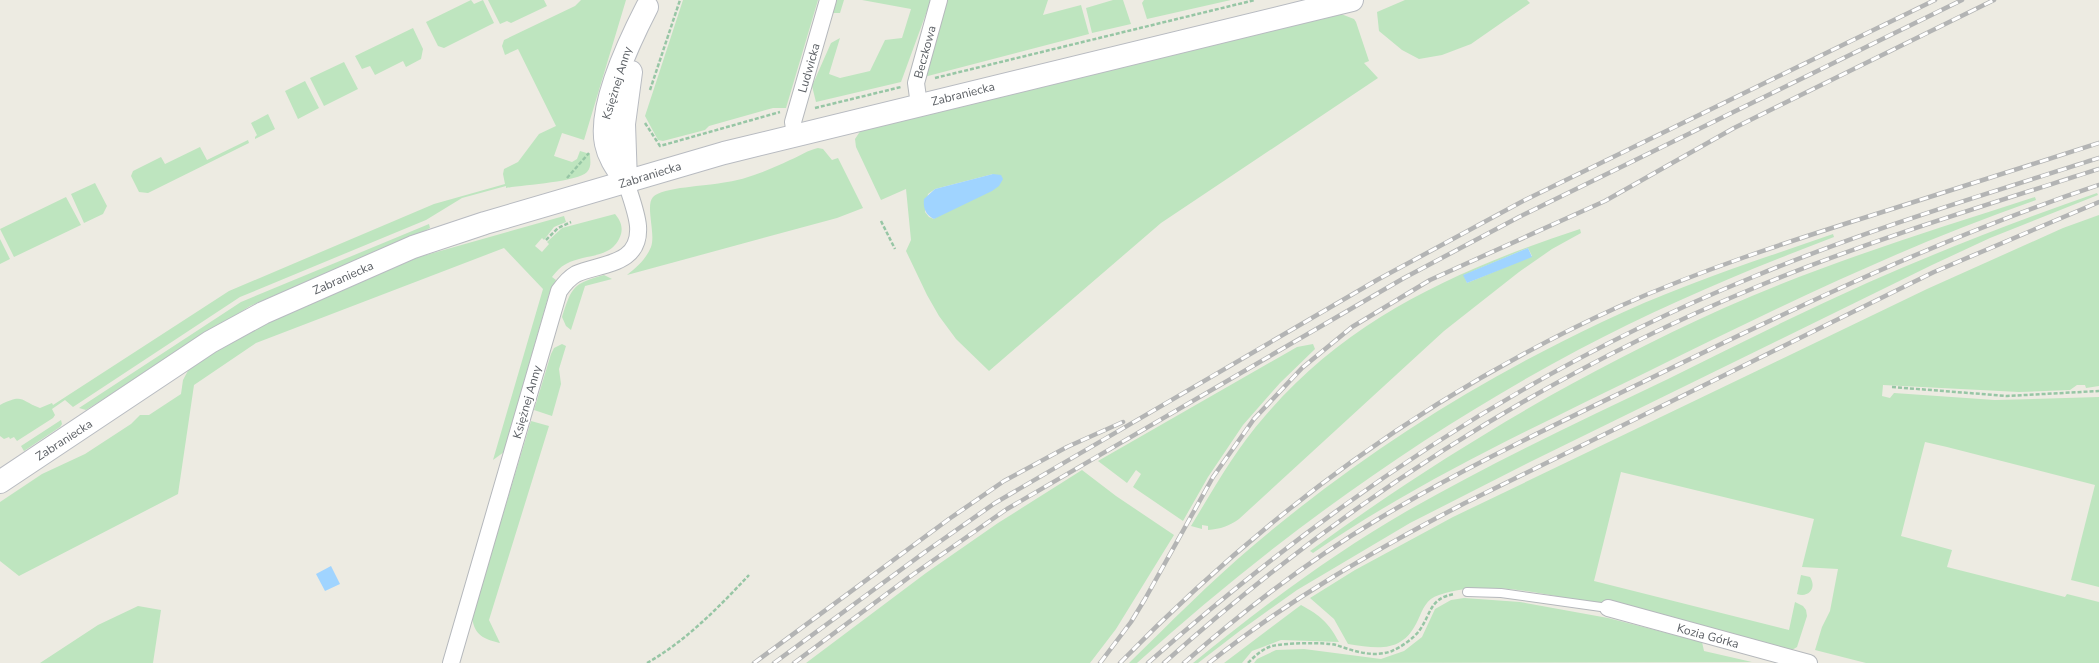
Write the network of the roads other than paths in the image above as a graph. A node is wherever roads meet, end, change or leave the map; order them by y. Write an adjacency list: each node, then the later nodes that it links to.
1 (828, 0): 6 (street, Ludwicka)
2 (939, 0): 5 (street, Beczkowa)
3 (1352, 0): 5 (main road, Zabraniecka)
4 (648, 3): 7 (main road, Księżnej Anny)
5 (919, 105): 6 (main road, Zabraniecka)
6 (795, 135): 7 (main road, Zabraniecka)
7 (626, 182): 8 (main road, Zabraniecka); 11 (street, Księżnej Anny)
8 (0, 482)
9 (1467, 592): 10 (lane)
10 (1608, 608): 12 (street, Kozia Górka)
11 (451, 663)
12 (1809, 663)

